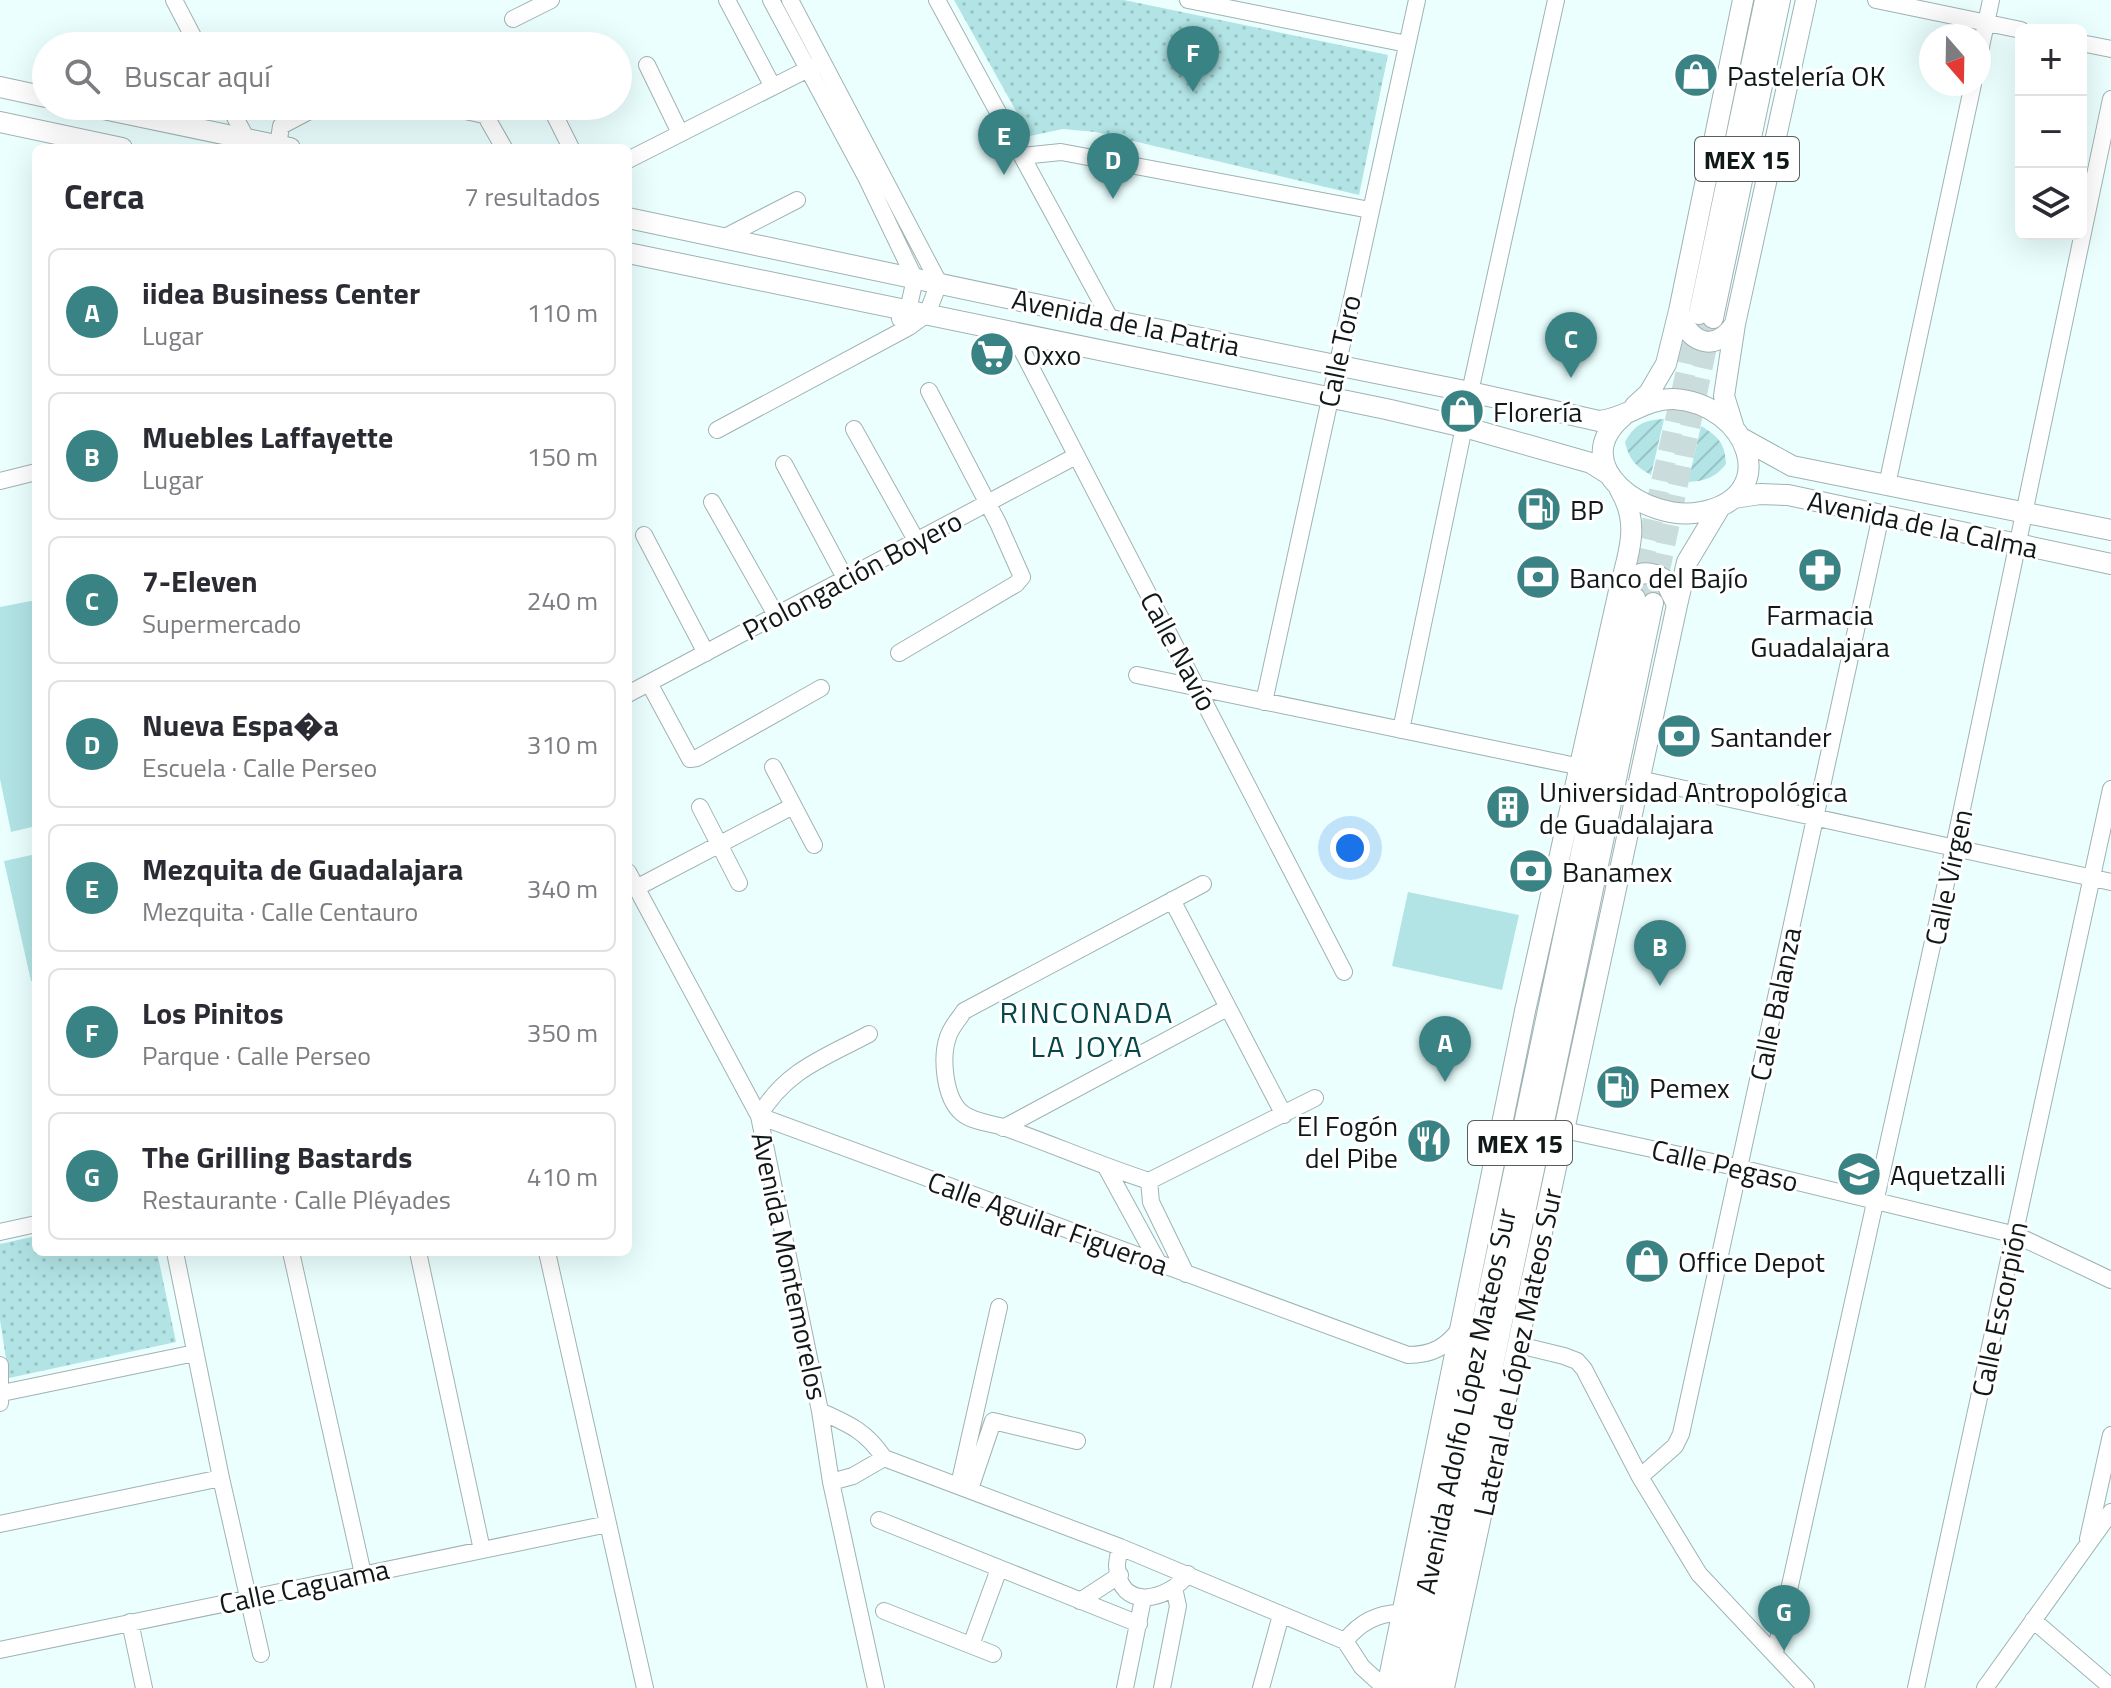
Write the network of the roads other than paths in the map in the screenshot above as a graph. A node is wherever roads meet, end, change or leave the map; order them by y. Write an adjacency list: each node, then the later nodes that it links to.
1 (174, 0): 19 (street)
2 (551, 0): 16 (street)
3 (727, 0): 26 (street)
4 (771, 0): 24 (street)
5 (790, 0): 24 (street)
6 (937, 0): 42 (street)
7 (1188, 0): 20 (street)
8 (1417, 0): 20 (street, Calle Toro)
9 (1556, 0): 59 (street)
10 (1743, 0): 52 (main road)
11 (1765, 0): 52 (main road, MEX 15)
12 (1780, 0): 52 (main road, MEX 15)
13 (1806, 0): 54 (main road)
14 (1876, 0): 17 (street)
15 (1991, 0): 17 (street)
16 (513, 19)
17 (1986, 22): 18 (street)
18 (2015, 29)
19 (191, 32)
20 (1407, 44): 45 (street, Calle Toro)
21 (2087, 44): 22 (street)
22 (2111, 49)
23 (647, 65): 36 (street)
24 (816, 66): 26 (street); 49 (street); 50 (street)
25 (0, 87): 27 (main road)
26 (773, 87): 36 (street)
27 (32, 94)
28 (1970, 96): 72 (street)
29 (2111, 99): 77 (street, Calle Virgen)
30 (150, 120): 37 (main road)
31 (237, 120): 37 (street)
32 (292, 120): 39 (street)
33 (488, 120): 40 (street)
34 (557, 120): 41 (street)
35 (0, 122): 38 (main road)
36 (680, 133): 43 (street)
37 (249, 143)
38 (103, 144)
39 (284, 144)
40 (502, 144)
41 (569, 144)
42 (1022, 156): 45 (street); 53 (street)
43 (632, 158)
44 (797, 200): 47 (street)
45 (1370, 210): 56 (street, Calle Toro)
46 (632, 219): 47 (main road, Avenida de la Patria)
47 (723, 238): 49 (main road, Avenida de la Patria)
48 (632, 254): 51 (main road, Avenida de la Patria)
49 (915, 279): 50 (main road, Avenida de la Patria); 51 (street)
50 (939, 283): 51 (street); 53 (main road, Avenida de la Patria)
51 (918, 312): 55 (main road, Avenida de la Patria); 65 (street)
52 (1697, 314): 54 (main road); 62 (main road)
53 (1111, 320): 56 (main road, Avenida de la Patria)
54 (1735, 324): 66 (main road)
55 (1012, 331): 60 (main road, Avenida de la Patria); 67 (street, Calle Navío)
56 (1336, 365): 57 (main road, Avenida de la Patria); 60 (street, Calle Toro)
57 (1395, 377): 59 (main road, Avenida de la Patria); 61 (main road)
58 (929, 391): 74 (street)
59 (1470, 392): 62 (main road, Avenida de la Patria)
60 (1329, 399): 61 (main road, Avenida de la Patria); 95 (street, Calle Toro)
61 (1386, 409): 63 (main road, Avenida de la Patria)
62 (1626, 414): 66 (main road); 71 (main road)
63 (1464, 427): 71 (main road, Avenida de la Patria); 96 (street)
64 (854, 429): 82 (street)
65 (717, 430)
66 (1739, 434): 72 (main road, Avenida de la Calma); 75 (main road)
67 (1076, 456): 74 (street, Prolongación Boyero); 94 (street, Calle Navío)
68 (784, 464): 85 (street)
69 (32, 473): 70 (street)
70 (0, 481)
71 (1615, 483): 75 (main road); 86 (main road, Lateral de López Mateos Sur)
72 (1887, 485): 76 (main road, Avenida de la Calma)
73 (712, 502): 88 (street)
74 (987, 502): 82 (street, Prolongación Boyero); 90 (street)
75 (1727, 503): 78 (main road, Avenida de la Calma); 87 (main road, Lateral de López Mateos Sur)
76 (1987, 505): 77 (main road, Avenida de la Calma); 81 (main road)
77 (2024, 513): 79 (main road, Avenida de la Calma); 83 (street, Calle Virgen)
78 (1881, 515): 81 (main road, Avenida de la Calma); 103 (street, Calle Balanza)
79 (2111, 530)
80 (644, 535): 89 (street)
81 (1982, 535): 83 (main road, Avenida de la Calma)
82 (916, 540): 85 (street, Prolongación Boyero)
83 (2018, 544): 84 (main road, Avenida de la Calma); 106 (street, Calle Virgen)
84 (2111, 564)
85 (845, 578): 88 (street, Prolongación Boyero)
86 (1636, 597): 87 (main road); 98 (main road, Lateral de López Mateos Sur); 114 (main road, Avenida Adolfo López Mateos Sur / MEX 15); 116 (main road, Avenida Adolfo López Mateos Sur / MEX 15)
87 (1677, 605): 99 (main road, Lateral de López Mateos Sur)
88 (776, 615): 89 (street, Prolongación Boyero)
89 (706, 653): 92 (street, Prolongación Boyero)
90 (899, 653)
91 (1137, 675): 94 (street)
92 (635, 686): 93 (street)
93 (821, 688)
94 (1199, 688): 95 (street); 115 (street, Calle Navío)
95 (1264, 702): 96 (street)
96 (1401, 730): 98 (street)
97 (773, 767): 101 (street)
98 (1581, 767): 120 (main road, Lateral de López Mateos Sur)
99 (1639, 779): 103 (street); 118 (main road, Lateral de López Mateos Sur)
100 (2111, 789): 107 (street, Calle Escorpión)
101 (793, 806): 104 (street); 105 (street)
102 (700, 807): 104 (street)
103 (1815, 817): 106 (street); 126 (street, Calle Balanza)
104 (719, 844): 110 (street); 112 (street)
105 (814, 845)
106 (1954, 847): 107 (street); 129 (street, Calle Virgen)
107 (2092, 877): 109 (street); 132 (street, Calle Escorpión)
108 (632, 880): 112 (street, Avenida Montemorelos)
109 (2111, 882)
110 (739, 883)
111 (1203, 884): 113 (street)
112 (636, 888): 123 (street, Avenida Montemorelos)
113 (1172, 900): 117 (street); 124 (street)
114 (1588, 914): 118 (main road); 176 (main road, Avenida Adolfo López Mateos Sur / MEX 15)
115 (1344, 972)
116 (1549, 1003): 120 (main road); 191 (main road, Avenida Adolfo López Mateos Sur / MEX 15)
117 (1227, 1008): 122 (street); 124 (street)
118 (1586, 1026): 125 (main road, Lateral de López Mateos Sur)
119 (869, 1034): 123 (street)
120 (1510, 1093): 141 (main road, Lateral de López Mateos Sur)
121 (1315, 1098): 122 (street)
122 (1284, 1115): 128 (street)
123 (759, 1116): 137 (street, Calle Aguilar Figueroa); 146 (street, Avenida Montemorelos)
124 (1003, 1128): 127 (street)
125 (1564, 1130): 126 (street, Calle Pegaso); 142 (main road, Lateral de López Mateos Sur)
126 (1740, 1168): 129 (street, Calle Pegaso); 150 (street, Calle Balanza)
127 (1107, 1169): 128 (street); 137 (street)
128 (1149, 1181): 138 (street)
129 (1877, 1201): 132 (street, Calle Pegaso); 180 (street, Calle Virgen)
130 (32, 1225): 131 (street)
131 (0, 1232)
132 (2016, 1235): 139 (street, Calle Pegaso); 195 (street, Calle Escorpión)
133 (176, 1256): 143 (street)
134 (292, 1256): 163 (street)
135 (419, 1256): 160 (street)
136 (548, 1256): 157 (street)
137 (1159, 1264): 138 (street, Calle Aguilar Figueroa)
138 (1186, 1274): 141 (street, Calle Aguilar Figueroa)
139 (2111, 1280)
140 (999, 1307): 153 (street)
141 (1462, 1326): 171 (main road, Lateral de López Mateos Sur)
142 (1519, 1345): 150 (street); 161 (main road, Lateral de López Mateos Sur)
143 (195, 1353): 145 (street); 151 (street)
144 (0, 1365): 145 (street)
145 (1, 1399)
146 (820, 1411): 149 (street); 152 (street, Avenida Montemorelos)
147 (2111, 1435): 158 (street)
148 (1077, 1441): 153 (street)
149 (884, 1458): 152 (street); 153 (street)
150 (1640, 1477): 180 (street)
151 (221, 1478): 156 (street); 167 (street)
152 (831, 1482): 186 (street, Avenida Montemorelos)
153 (965, 1487): 159 (street)
154 (2111, 1512): 158 (street)
155 (879, 1520): 162 (street)
156 (0, 1524)
157 (608, 1524): 160 (street, Calle Caguama); 185 (street)
158 (2086, 1546): 173 (street)
159 (1120, 1547): 164 (street); 165 (street)
160 (482, 1550): 163 (street, Calle Caguama)
161 (1470, 1567): 176 (main road); 193 (main road, Lateral de López Mateos Sur)
162 (999, 1569): 169 (street); 178 (street)
163 (363, 1574): 167 (street, Calle Caguama)
164 (1188, 1574): 166 (street); 172 (street)
165 (1120, 1575): 168 (street); 169 (street)
166 (1174, 1588): 168 (street); 188 (street)
167 (247, 1598): 174 (street, Calle Caguama); 181 (street)
168 (1143, 1599): 175 (street)
169 (1080, 1601): 175 (street)
170 (884, 1611): 178 (street)
171 (1403, 1613): 177 (street); 190 (main road, Lateral de López Mateos Sur)
172 (1281, 1615): 177 (street); 189 (street)
173 (2033, 1620): 183 (street); 196 (street)
174 (130, 1622): 179 (street, Calle Caguama); 184 (street)
175 (1139, 1624): 187 (street)
176 (1437, 1634): 192 (main road, Avenida Adolfo López Mateos Sur / MEX 15)
177 (1345, 1641): 190 (street)
178 (971, 1645): 182 (street)
179 (0, 1650)
180 (1775, 1653): 194 (street)
181 (261, 1654)
182 (993, 1654)
183 (2111, 1687)
184 (144, 1688)
185 (645, 1688)
186 (876, 1688)
187 (1125, 1688)
188 (1162, 1688)
189 (1261, 1688)
190 (1386, 1688)
191 (1405, 1688)
192 (1425, 1688)
193 (1444, 1688)
194 (1806, 1688)
195 (1916, 1688)
196 (1985, 1688)

